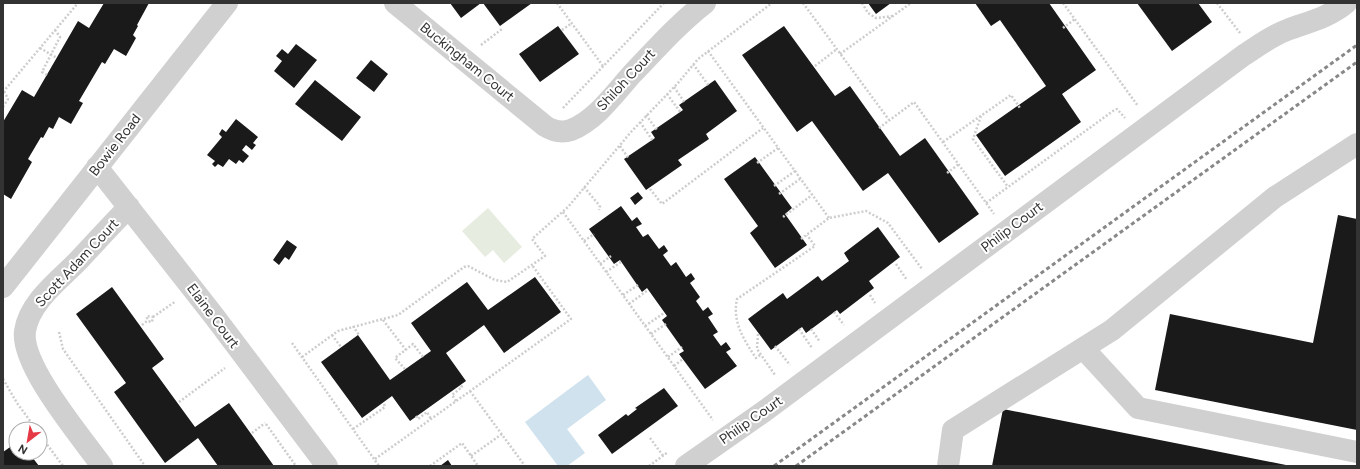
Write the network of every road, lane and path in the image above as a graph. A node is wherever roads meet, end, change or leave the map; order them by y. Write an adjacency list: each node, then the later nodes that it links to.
1 (78, 3): 18 (path)
2 (227, 3): 59 (street, Bowie Road)
3 (395, 3): 46 (street, Buckingham Court)
4 (557, 3): 16 (path)
5 (664, 3): 30 (path)
6 (705, 3): 46 (street, Shiloh Court)
7 (772, 3): 25 (path)
8 (803, 3): 24 (path)
9 (862, 3): 14 (path)
10 (911, 3): 14 (path)
11 (1063, 3): 15 (path)
12 (1217, 3): 21 (path)
13 (1346, 3): 167 (street, Philip Court)
14 (893, 16): 27 (path)
15 (1075, 19): 17 (path); 40 (path)
16 (572, 23): 20 (path); 30 (path)
17 (1063, 28)
18 (55, 30): 22 (path); 26 (path)
19 (502, 30): 23 (path)
20 (562, 30)
21 (1244, 38)
22 (40, 48): 26 (path); 35 (path)
23 (477, 48)
24 (837, 49): 27 (path); 31 (path)
25 (708, 51): 29 (path); 48 (path)
26 (51, 54): 28 (path); 32 (path)
27 (840, 54): 45 (path)
28 (57, 58)
29 (693, 64): 33 (path); 34 (path)
30 (603, 66): 41 (path)
31 (815, 66)
32 (47, 75)
33 (709, 86)
34 (674, 87): 36 (path); 37 (path)
35 (3, 91): 38 (path)
36 (668, 94): 42 (path); 43 (path)
37 (686, 103)
38 (3, 108)
39 (1020, 108): 44 (path)
40 (1142, 111)
41 (559, 113)
42 (681, 113)
43 (646, 115): 47 (path); 50 (path)
44 (981, 116): 52 (path); 65 (path)
45 (889, 120): 49 (path); 52 (path)
46 (538, 121)
47 (640, 122): 51 (path); 54 (path)
48 (763, 128): 55 (path); 66 (path)
49 (879, 128)
50 (657, 130)
51 (653, 141)
52 (943, 142): 58 (path)
53 (1357, 144): 127 (street)
54 (620, 146): 56 (path); 64 (path)
55 (778, 148): 57 (path); 60 (path)
56 (629, 158)
57 (756, 163)
58 (959, 164): 61 (path); 73 (path)
59 (97, 167): 69 (street, Elaine Court); 92 (street, Bowie Road)
60 (795, 171): 62 (path); 63 (path)
61 (947, 173)
62 (800, 179): 67 (path); 68 (path)
63 (774, 186)
64 (584, 188): 70 (path); 71 (path)
65 (1008, 188)
66 (650, 189)
67 (779, 194)
68 (812, 195): 72 (path); 74 (path)
69 (129, 207): 169 (street, Scott Adam Court); 171 (street, Elaine Court)
70 (598, 210)
71 (563, 212): 78 (path); 83 (path)
72 (783, 216)
73 (994, 217)
74 (829, 218): 76 (path); 85 (path)
75 (594, 234): 78 (path)
76 (807, 235): 77 (path); 130 (path)
77 (801, 239)
78 (584, 241): 81 (path)
79 (611, 256): 81 (path)
80 (621, 262): 86 (path)
81 (600, 264): 86 (path)
82 (896, 264): 89 (path)
83 (532, 265): 104 (path); 146 (path)
84 (928, 265): 85 (path)
85 (922, 269): 87 (path)
86 (606, 272): 94 (path)
87 (917, 273)
88 (912, 276): 89 (path)
89 (907, 280): 90 (path)
90 (903, 283)
91 (638, 285): 94 (path)
92 (3, 287)
93 (648, 290): 99 (path)
94 (623, 295): 99 (path)
95 (870, 295): 98 (path)
96 (882, 299): 98 (path)
97 (176, 300): 103 (path)
98 (876, 303): 100 (path)
99 (629, 304): 110 (path)
100 (869, 308)
101 (834, 312): 111 (path)
102 (664, 313): 110 (path)
103 (153, 317): 105 (path); 105 (path)
104 (384, 320): 109 (path); 128 (path)
105 (147, 321): 108 (path)
106 (851, 321): 111 (path)
107 (666, 324): 116 (path)
108 (142, 325)
109 (353, 326): 118 (path); 119 (path)
110 (645, 326): 116 (path)
111 (844, 326): 114 (path)
112 (799, 329): 126 (path)
113 (811, 329): 122 (path)
114 (840, 329)
115 (59, 332): 170 (path)
116 (651, 334): 133 (path)
117 (758, 334): 130 (path)
118 (332, 335): 125 (path); 131 (path)
119 (359, 335)
120 (827, 338): 122 (path)
121 (292, 343): 131 (path)
122 (821, 343): 126 (path)
123 (775, 346): 136 (path)
124 (682, 347): 133 (path)
125 (341, 348)
126 (812, 348): 129 (path)
127 (1083, 348): 163 (street); 177 (street)
128 (406, 350): 132 (path); 140 (path)
129 (807, 352)
130 (760, 355): 142 (path)
131 (302, 357): 157 (path)
132 (423, 357)
133 (668, 357): 137 (path)
134 (683, 359): 137 (path)
135 (793, 362): 136 (path)
136 (790, 365): 139 (path)
137 (674, 366): 153 (path)
138 (226, 368): 148 (path)
139 (785, 368)
140 (405, 370)
141 (780, 372): 142 (path)
142 (775, 375): 144 (path)
143 (3, 379): 154 (path)
144 (769, 380)
145 (460, 384): 147 (path)
146 (470, 391): 147 (path); 159 (path)
147 (456, 401): 152 (path)
148 (179, 402)
149 (384, 404): 157 (path)
150 (416, 416): 152 (path)
151 (716, 418): 153 (path)
152 (431, 419): 166 (path)
153 (713, 420): 156 (path)
154 (30, 421)
155 (265, 424): 158 (path)
156 (706, 425)
157 (353, 429): 166 (path)
158 (252, 433)
159 (502, 434): 164 (path); 175 (path)
160 (650, 438): 165 (path)
161 (48, 446): 168 (path)
162 (669, 451): 165 (path)
163 (1357, 452)
164 (471, 456): 173 (path); 174 (path)
165 (663, 456): 167 (path); 176 (path)
166 (375, 460): 172 (path)
167 (676, 464)
168 (63, 466)
169 (102, 466)
170 (145, 466)
171 (327, 466)
172 (379, 466)
173 (430, 466)
174 (478, 466)
175 (525, 466)
176 (649, 466)
177 (948, 466)

